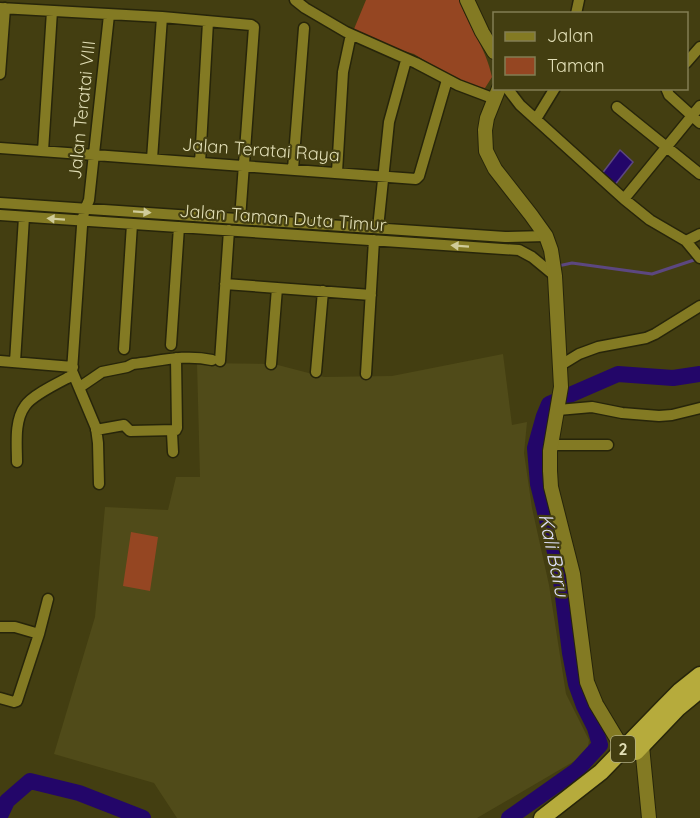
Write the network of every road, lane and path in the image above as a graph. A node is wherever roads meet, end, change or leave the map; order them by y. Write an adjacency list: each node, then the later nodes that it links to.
1 (295, 0): 16 (street)
2 (467, 0): 12 (main road)
3 (20, 4): 4 (street); 5 (street)
4 (2, 8): 15 (street)
5 (52, 11): 6 (street); 27 (street)
6 (109, 15): 7 (street); 28 (street, Jalan Teratai VIII)
7 (162, 17): 8 (street); 29 (street)
8 (208, 22): 30 (street); 31 (street)
9 (304, 28): 32 (street)
10 (350, 39): 33 (street)
11 (700, 47): 13 (street)
12 (493, 49)
13 (688, 62)
14 (405, 64): 35 (street)
15 (0, 74)
16 (447, 80): 20 (street); 35 (street, Jalan Teratai Raya)
17 (509, 90): 23 (street)
18 (554, 90): 23 (street)
19 (667, 90): 24 (street)
20 (497, 94): 47 (main road)
21 (700, 106): 24 (street)
22 (617, 107): 25 (street)
23 (536, 119): 36 (street)
24 (696, 120): 25 (street)
25 (666, 147): 34 (street); 36 (street)
26 (0, 148): 27 (street, Jalan Teratai Raya)
27 (44, 151): 28 (street, Jalan Teratai Raya)
28 (94, 155): 29 (street, Jalan Teratai Raya); 39 (street, Jalan Teratai VIII)
29 (152, 159): 30 (street, Jalan Teratai Raya)
30 (200, 162): 31 (street, Jalan Teratai Raya)
31 (243, 166): 32 (street, Jalan Teratai Raya); 41 (street)
32 (293, 169): 33 (street, Jalan Teratai Raya)
33 (337, 172): 35 (street, Jalan Teratai Raya)
34 (700, 174)
35 (383, 176): 44 (street)
36 (624, 199): 49 (street)
37 (0, 203): 39 (street)
38 (0, 215): 40 (street, Jalan Taman Duta Timur)
39 (84, 215): 40 (street, Jalan Taman Duta Timur, one-way to 40); 41 (street, one-way to 41); 42 (street, Jalan Taman Duta Timur); 64 (street, Jalan Teratai VIII)
40 (24, 217): 61 (street)
41 (240, 219): 44 (street)
42 (132, 224): 43 (street, Jalan Taman Duta Timur); 58 (street)
43 (179, 227): 45 (street, Jalan Taman Duta Timur); 57 (street)
44 (378, 228): 47 (street)
45 (229, 231): 48 (street, Jalan Taman Duta Timur); 52 (street)
46 (700, 234): 49 (street)
47 (546, 236): 51 (main road)
48 (374, 240): 51 (street, Jalan Taman Duta Timur, one-way to 48); 55 (street)
49 (686, 241): 50 (street)
50 (697, 254)
51 (555, 274): 63 (main road)
52 (225, 284): 53 (street); 59 (street)
53 (277, 288): 54 (street); 62 (street)
54 (323, 291): 55 (street); 65 (street)
55 (371, 295): 66 (street)
56 (700, 306): 63 (street)
57 (171, 345)
58 (124, 349)
59 (176, 358): 67 (street); 71 (street)
60 (0, 361): 61 (street)
61 (15, 362): 64 (street)
62 (271, 364)
63 (561, 366): 68 (main road)
64 (73, 371): 67 (street); 75 (street)
65 (316, 372)
66 (366, 374)
67 (80, 387): 70 (street)
68 (558, 408): 69 (street); 72 (main road)
69 (700, 408)
70 (96, 429): 71 (street); 76 (street)
71 (177, 430): 74 (street)
72 (552, 445): 73 (street); 84 (main road)
73 (608, 445)
74 (173, 452)
75 (17, 462)
76 (99, 484)
77 (48, 599): 79 (street)
78 (0, 627): 79 (street)
79 (39, 634): 82 (street)
80 (700, 675): 84 (highway, 2)
81 (700, 690): 83 (highway, 2)
82 (0, 698)
83 (642, 746): 86 (highway, 2); 87 (main road)
84 (623, 749): 85 (highway, 2)
85 (542, 818)
86 (560, 818)
87 (649, 818)

